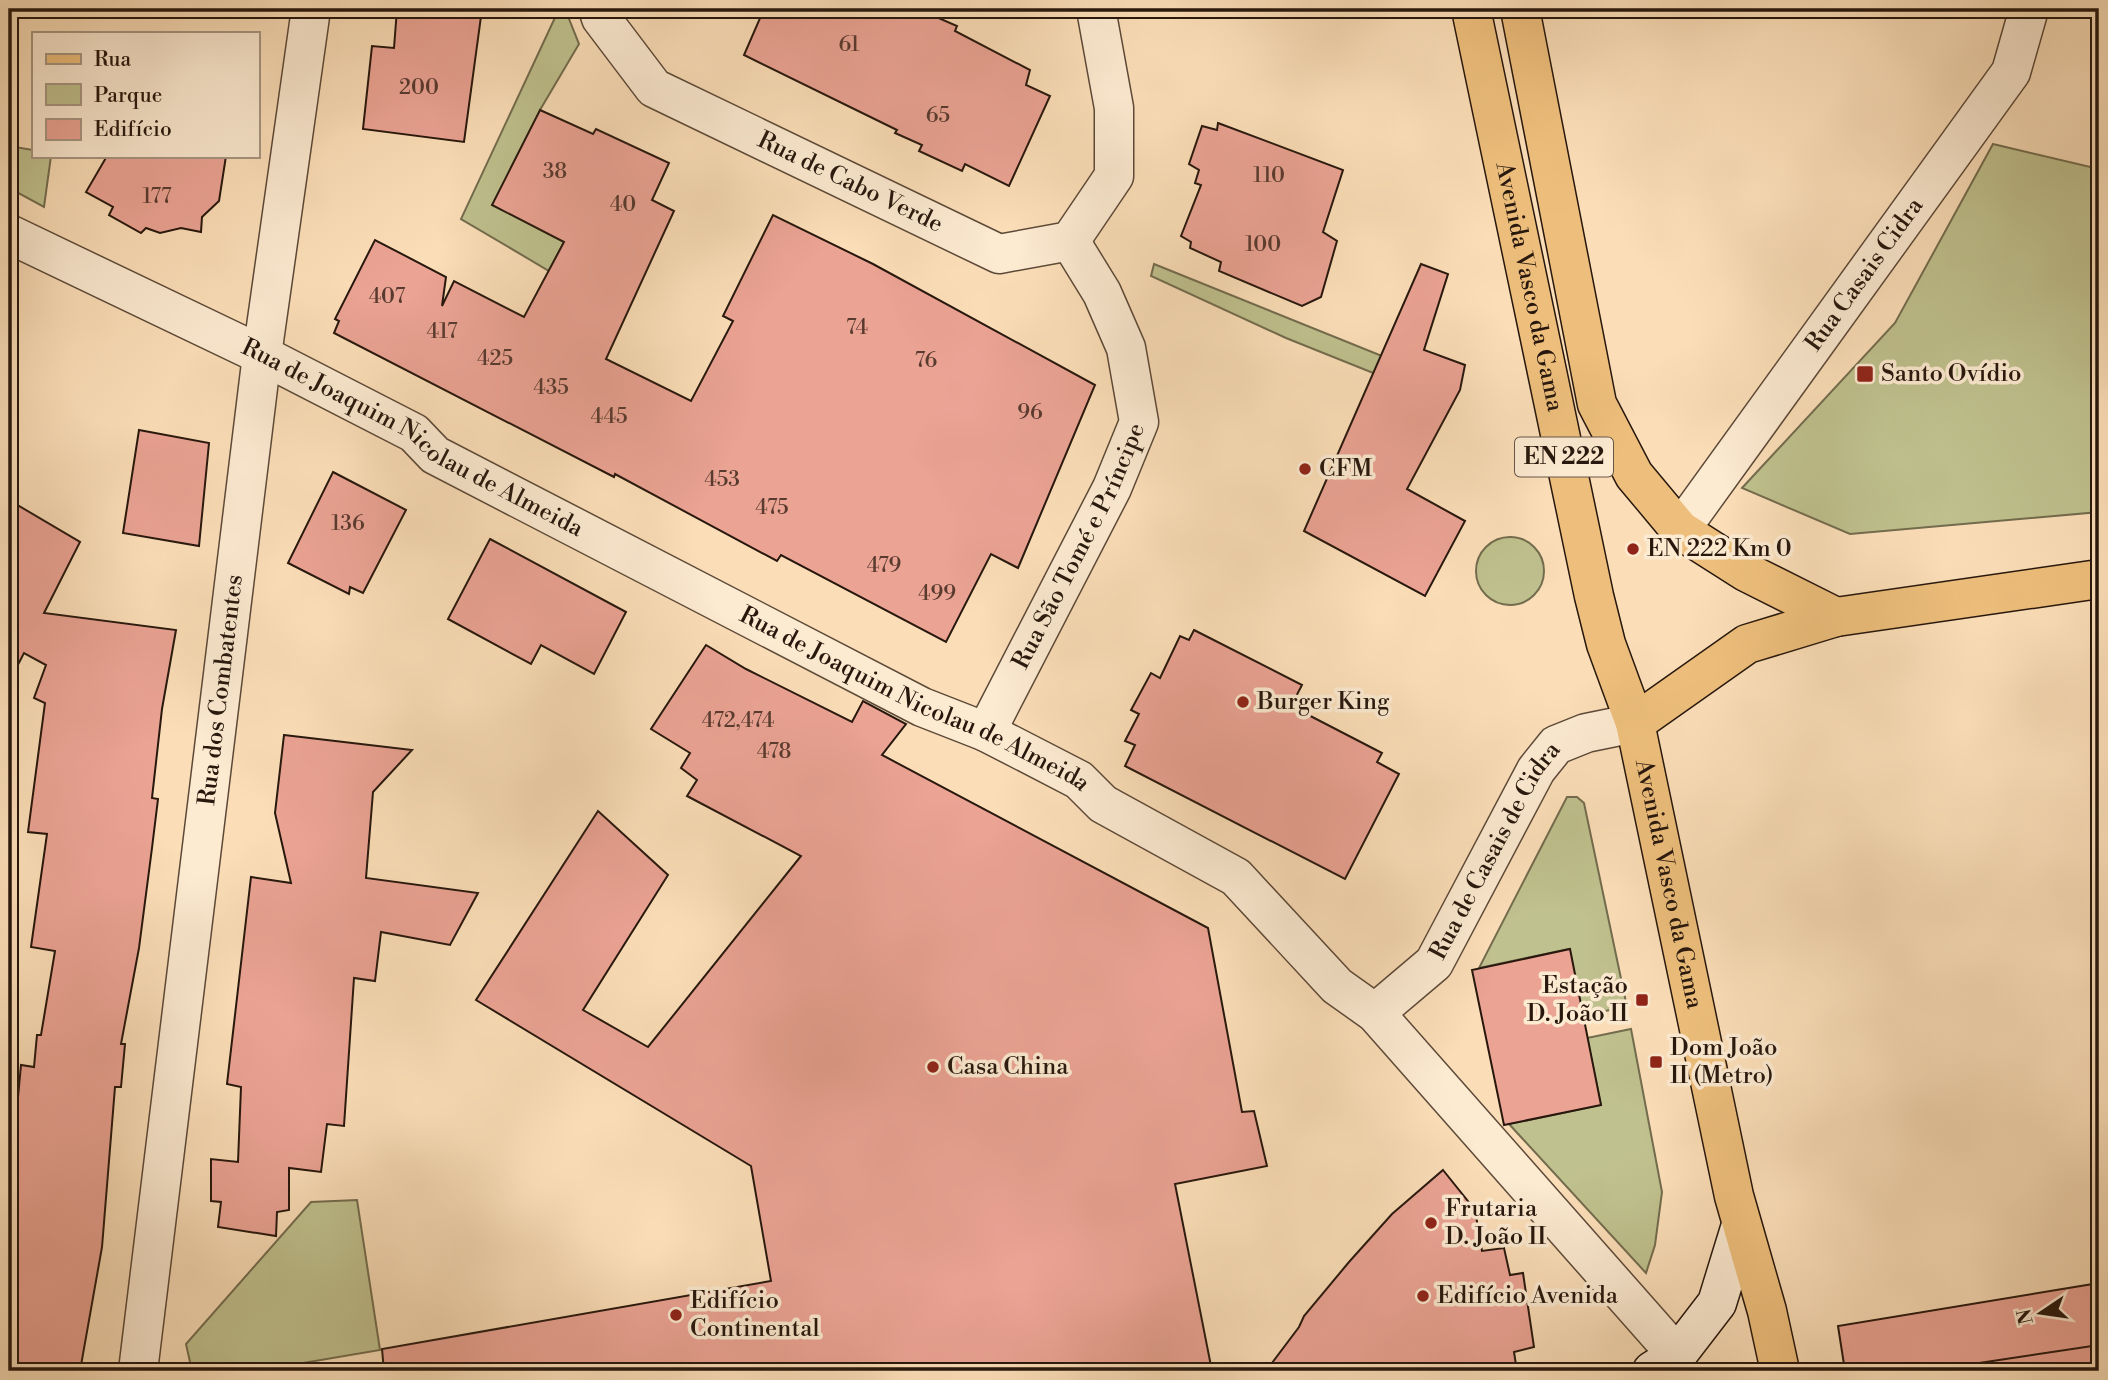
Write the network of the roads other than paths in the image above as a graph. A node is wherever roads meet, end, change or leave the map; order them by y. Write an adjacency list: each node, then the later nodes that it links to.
1 (312, 9): 9 (street, Rua dos Combatentes)
2 (598, 9): 8 (street, Rua de Cabo Verde)
3 (1096, 9): 8 (street)
4 (1471, 9): 13 (main road, Avenida Vasco da Gama / EN 222)
5 (1520, 9): 10 (main road, Avenida Vasco da Gama)
6 (2029, 9): 10 (street, Rua Casais Cidra)
7 (9, 234): 9 (street, Rua de Joaquim Nicolau de Almeida)
8 (1070, 241): 14 (street, Rua São Tomé e Príncipe)
9 (262, 355): 14 (street, Rua de Joaquim Nicolau de Almeida); 18 (street, Rua dos Combatentes)
10 (1680, 530): 12 (main road, Avenida Vasco da Gama)
11 (2099, 579): 12 (main road)
12 (1836, 617): 13 (main road)
13 (1635, 723): 15 (street, Rua de Casais de Cidra); 16 (main road, Avenida Vasco da Gama / EN 222)
14 (986, 732): 15 (street, Rua de Joaquim Nicolau de Almeida)
15 (1375, 1013): 17 (street, Rua de Joaquim Nicolau de Almeida)
16 (1741, 1225): 17 (street); 19 (main road, Avenida Vasco da Gama)
17 (1664, 1363)
18 (138, 1371)
19 (1780, 1371)

